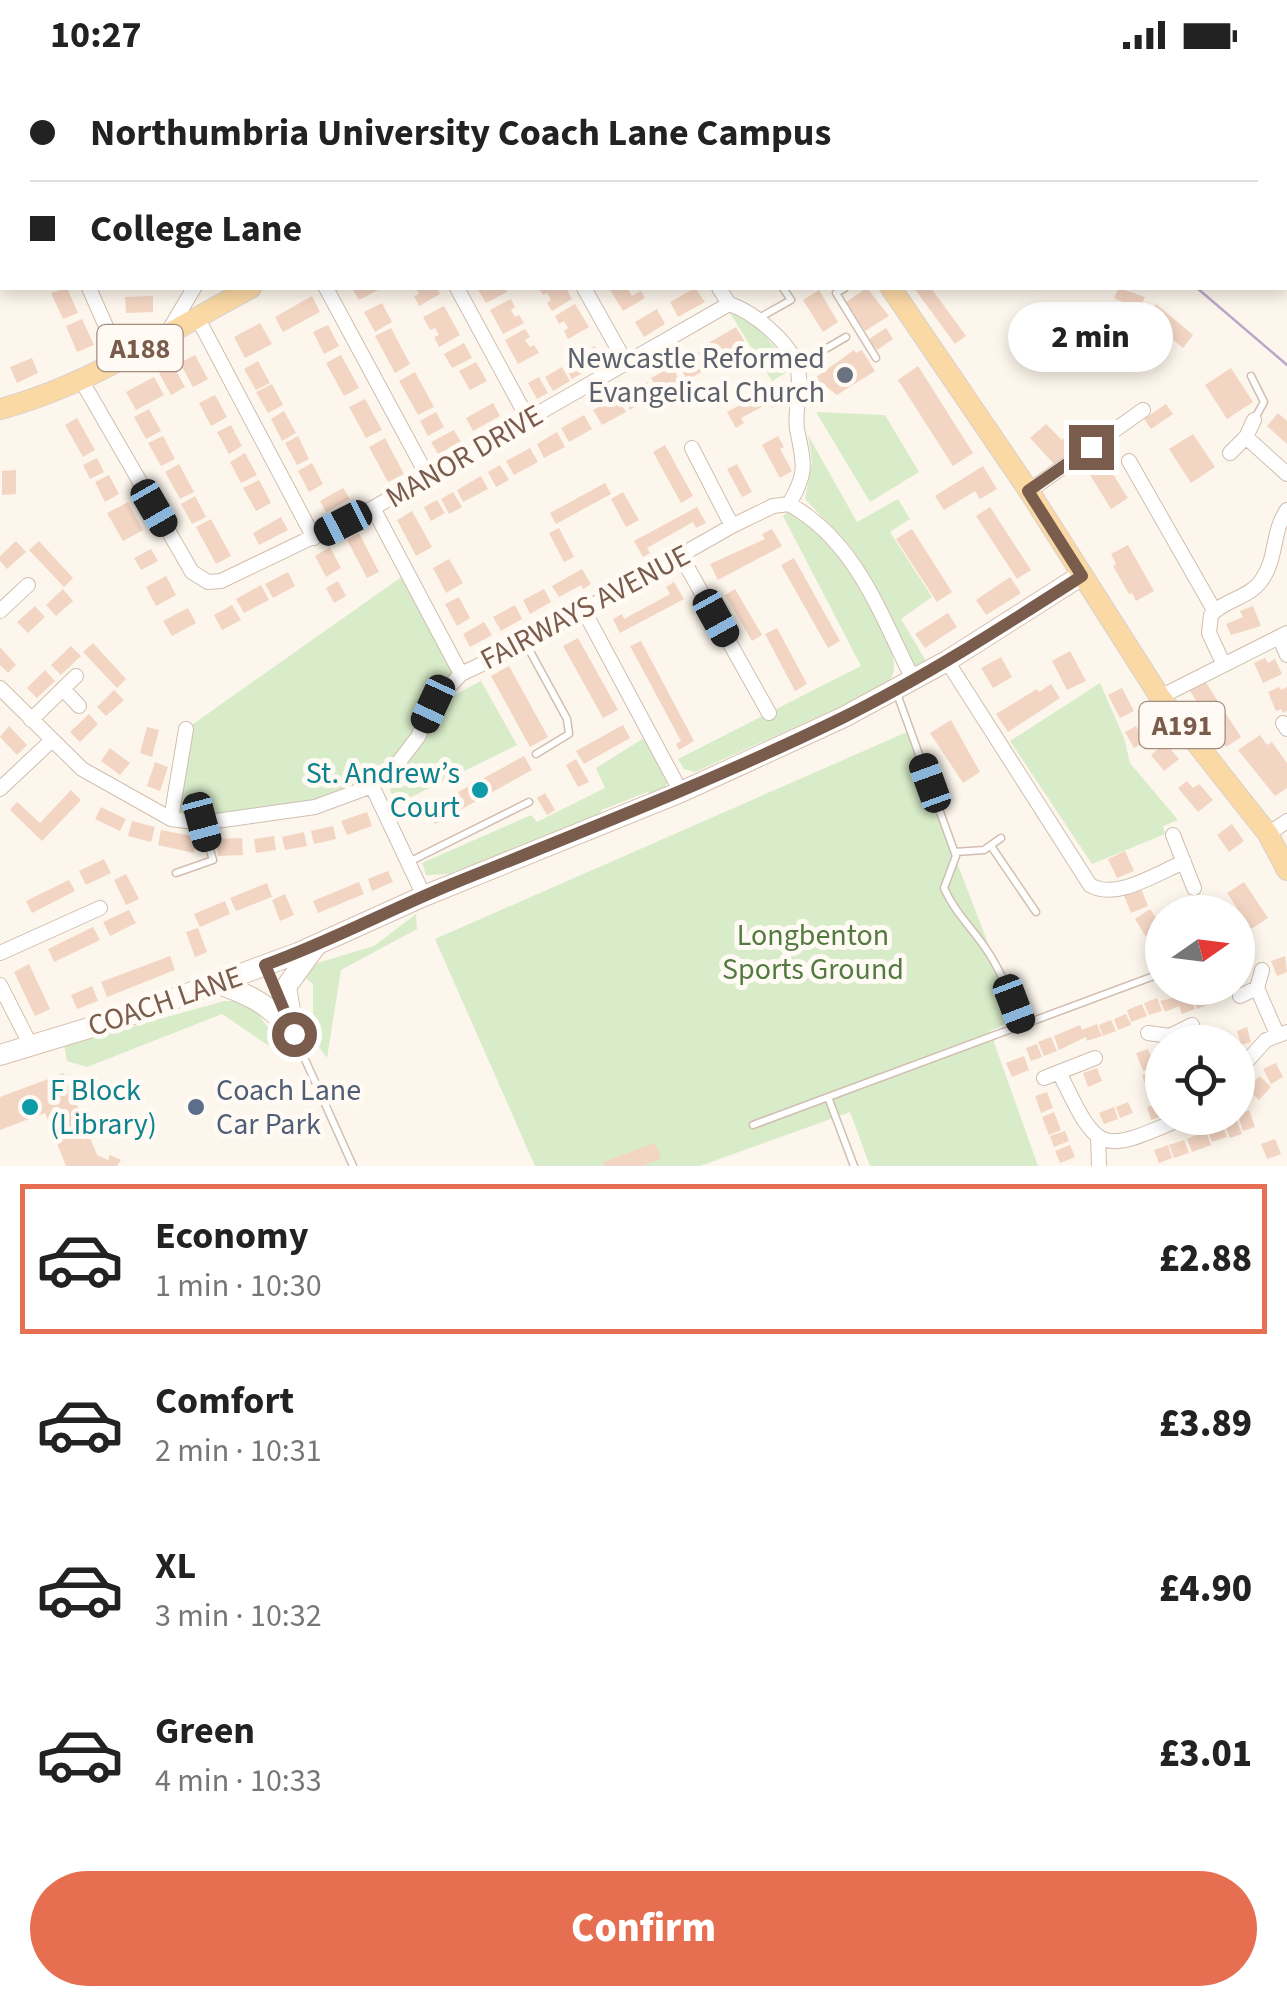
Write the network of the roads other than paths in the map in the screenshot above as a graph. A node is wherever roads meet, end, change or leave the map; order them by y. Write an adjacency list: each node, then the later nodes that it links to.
1 (90, 290): 16 (street)
2 (193, 290): 14 (street)
3 (327, 290): 33 (street)
4 (458, 290): 25 (street)
5 (585, 290): 18 (street)
6 (720, 290): 11 (street)
7 (784, 290): 13 (lane)
8 (841, 290): 17 (lane)
9 (895, 290): 34 (main road, A191)
10 (225, 294): 12 (main road, A188)
11 (728, 304): 13 (street); 18 (street, MANOR DRIVE)
12 (197, 318): 14 (main road, A188); 39 (street)
13 (759, 318): 19 (street)
14 (168, 333): 16 (main road, A188)
15 (846, 337): 19 (lane)
16 (120, 358): 21 (main road, A188)
17 (876, 358)
18 (626, 363): 25 (street, MANOR DRIVE)
19 (797, 366): 35 (street)
20 (1251, 376): 26 (lane)
21 (80, 378): 22 (main road, A188); 39 (street, MANOR DRIVE)
22 (25, 402): 23 (main road, A188); 27 (main road, A188)
23 (0, 409)
24 (1143, 410): 34 (street)
25 (528, 419): 33 (street, MANOR DRIVE)
26 (1254, 420): 28 (street)
27 (0, 421)
28 (1246, 436): 30 (street); 32 (street)
29 (692, 448): 38 (street)
30 (1230, 453)
31 (1129, 461): 44 (street)
32 (1287, 474)
33 (428, 476): 36 (street, MANOR DRIVE)
34 (1028, 491): 41 (main road, A191)
35 (789, 504): 38 (street, FAIRWAYS AVENUE); 53 (street)
36 (373, 508): 39 (street, MANOR DRIVE); 51 (street)
37 (1287, 510): 44 (street)
38 (732, 526): 40 (street, FAIRWAYS AVENUE)
39 (314, 538)
40 (681, 556): 43 (street, FAIRWAYS AVENUE); 58 (street)
41 (1082, 576): 49 (street, COACH LANE); 56 (main road, A191)
42 (28, 586): 45 (street)
43 (583, 609): 47 (street, FAIRWAYS AVENUE); 65 (street)
44 (1214, 610): 50 (street)
45 (0, 611)
46 (1283, 635): 48 (street); 50 (street)
47 (526, 643): 51 (street, FAIRWAYS AVENUE); 62 (lane)
48 (1287, 655)
49 (947, 661): 53 (street, COACH LANE); 76 (street)
50 (1223, 664): 56 (street)
51 (461, 674): 63 (street, FAIRWAYS AVENUE)
52 (76, 676): 55 (street)
53 (904, 684): 65 (street, COACH LANE); 74 (lane)
54 (0, 688): 59 (street, FAIRWAYS AVENUE)
55 (63, 689): 57 (street); 59 (street)
56 (1160, 697): 70 (main road, A191)
57 (79, 706)
58 (768, 713)
59 (31, 720): 61 (street, FAIRWAYS AVENUE)
60 (186, 729): 67 (street)
61 (51, 740): 64 (street); 67 (street, FAIRWAYS AVENUE)
62 (536, 754)
63 (372, 786): 69 (street, FAIRWAYS AVENUE); 75 (street)
64 (0, 789)
65 (681, 792): 80 (street, COACH LANE)
66 (529, 802): 75 (lane)
67 (170, 819): 69 (street, FAIRWAYS AVENUE)
68 (1287, 821): 70 (street)
69 (202, 822): 78 (lane)
70 (1268, 834): 77 (main road, A191)
71 (1173, 835): 76 (street)
72 (1001, 838): 73 (lane)
73 (991, 846): 74 (lane); 82 (lane)
74 (955, 852): 91 (lane)
75 (408, 862): 80 (street)
76 (1184, 862): 79 (street)
77 (1287, 870)
78 (176, 874)
79 (1194, 888)
80 (424, 896): 83 (street, COACH LANE)
81 (100, 908): 84 (street)
82 (1036, 912)
83 (317, 946): 85 (street, COACH LANE); 93 (street)
84 (0, 953)
85 (265, 965): 88 (street, COACH LANE); 93 (lane)
86 (1262, 970): 90 (street)
87 (1145, 979): 91 (lane)
88 (216, 983): 93 (street); 94 (street, COACH LANE)
89 (0, 985): 94 (street)
90 (1257, 988): 92 (street)
91 (1022, 1024): 100 (lane)
92 (1282, 1033): 95 (street)
93 (294, 1034): 104 (lane)
94 (31, 1046): 96 (street, COACH LANE)
95 (1255, 1053)
96 (0, 1055)
97 (1095, 1058): 98 (street)
98 (1059, 1072): 99 (street); 103 (street)
99 (1044, 1078)
100 (828, 1097): 101 (lane); 105 (lane)
101 (753, 1125)
102 (1145, 1133): 103 (street)
103 (1098, 1137): 106 (street)
104 (353, 1166)
105 (854, 1166)
106 (1099, 1166)

